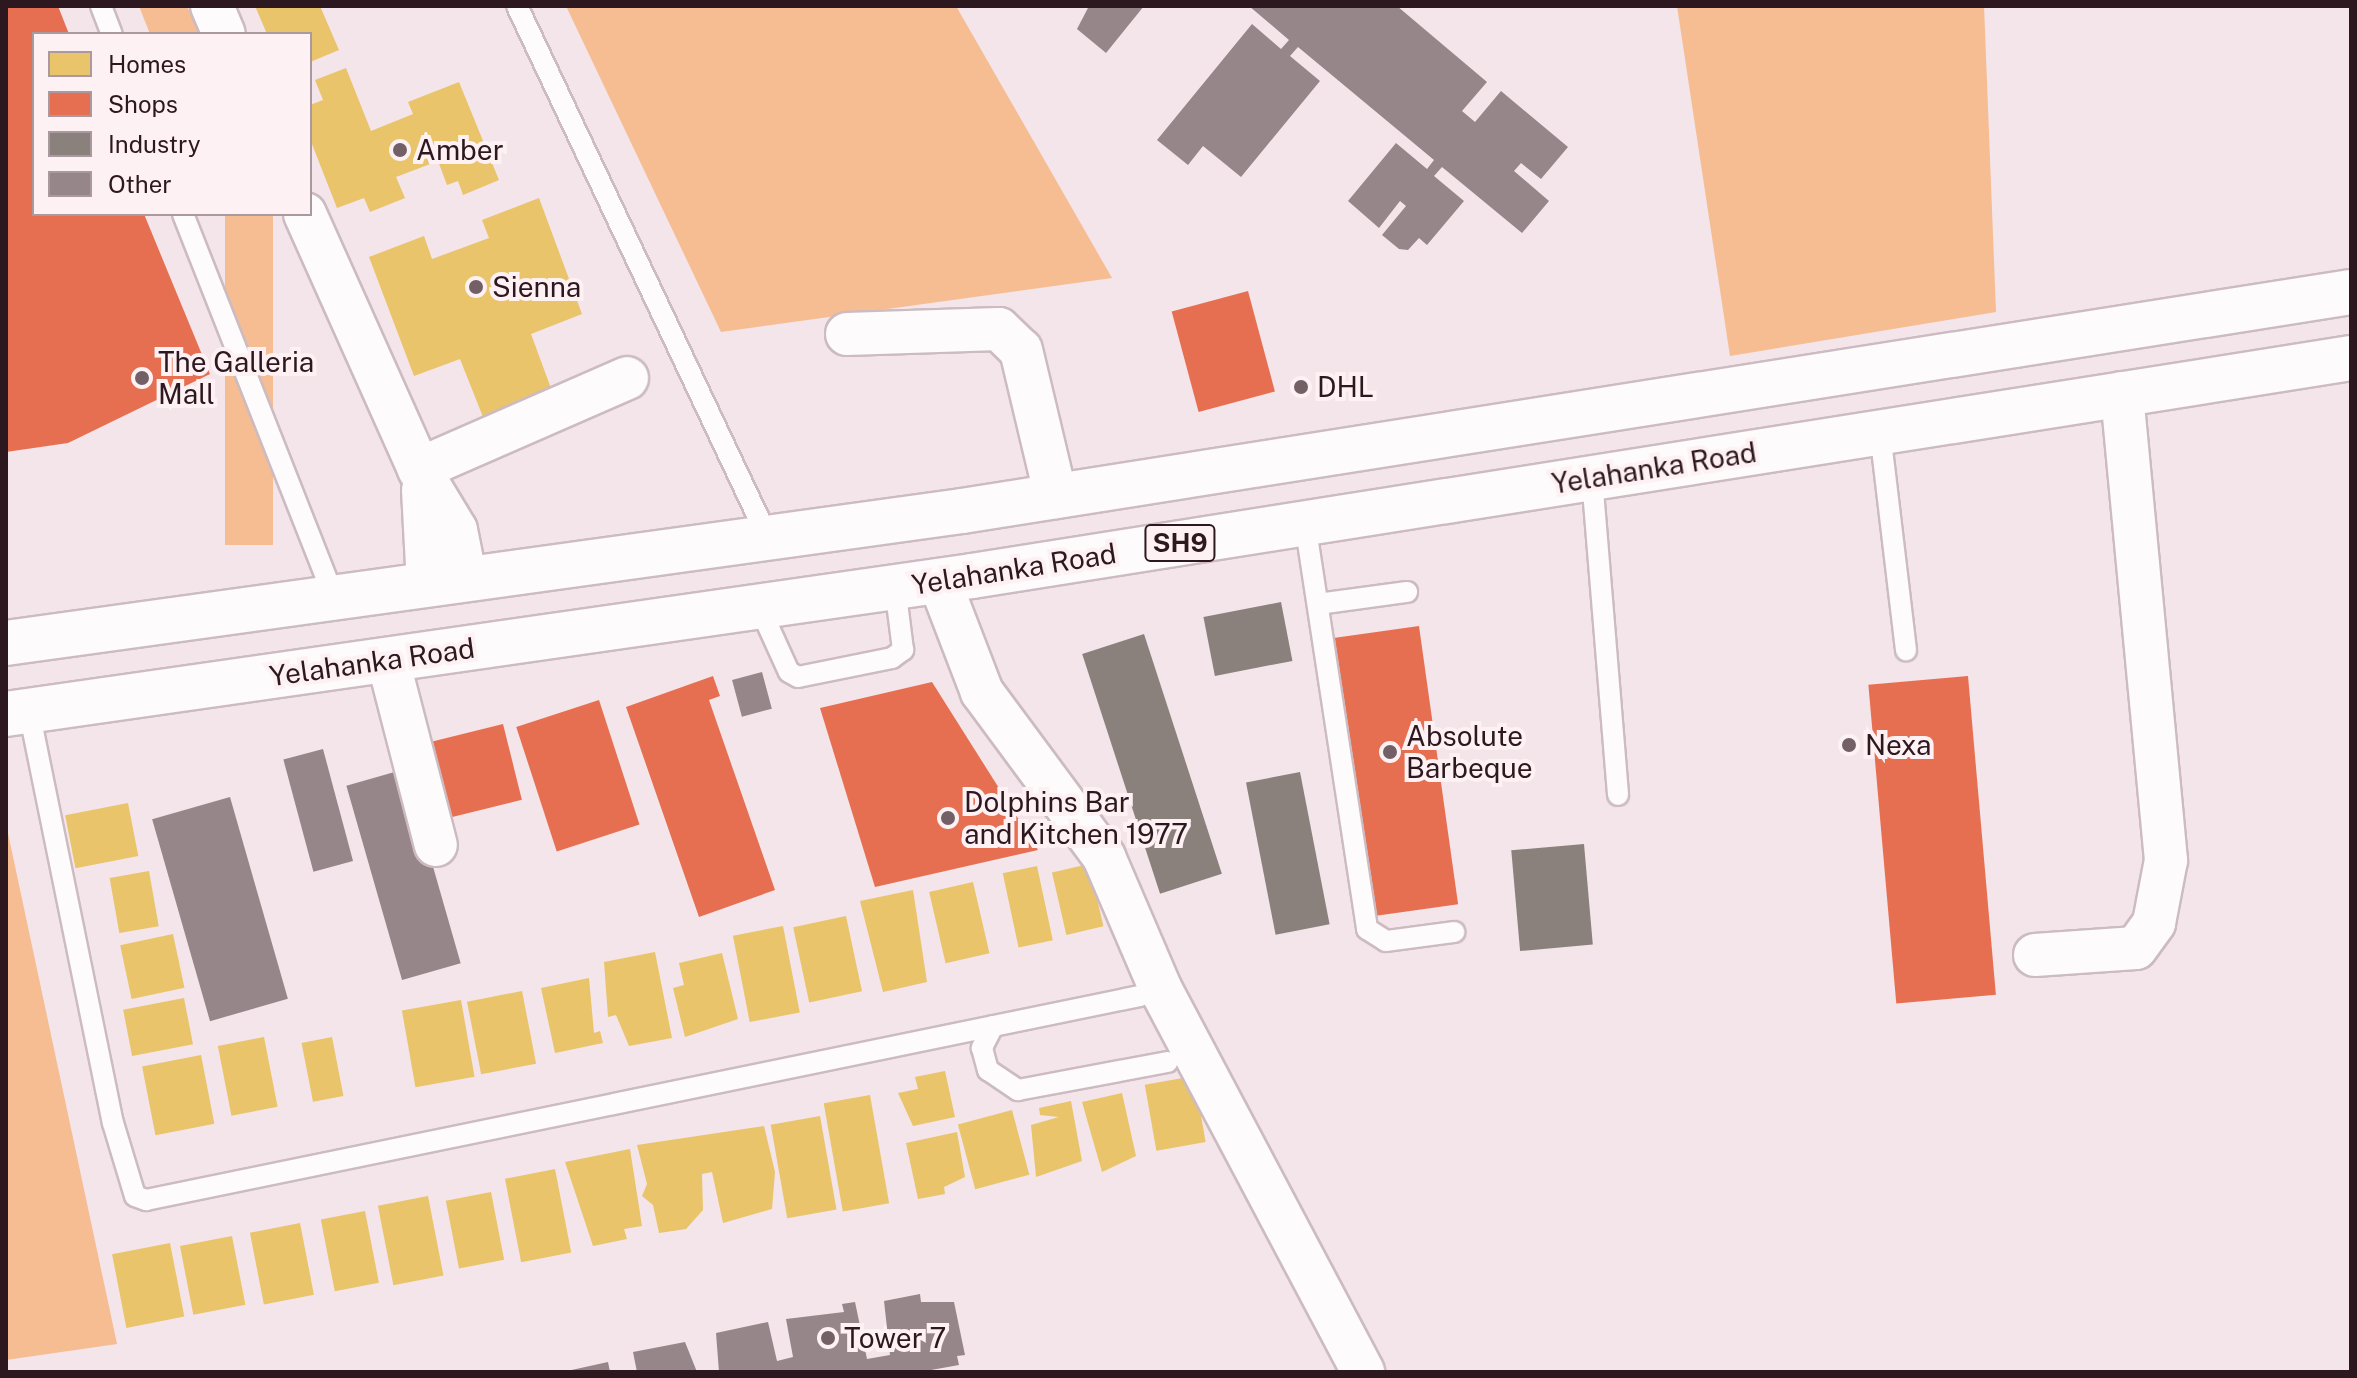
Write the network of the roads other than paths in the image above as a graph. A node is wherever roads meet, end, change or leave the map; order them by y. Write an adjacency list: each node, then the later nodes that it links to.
1 (101, 6): 4 (lane)
2 (212, 6): 5 (street)
3 (517, 6): 20 (lane)
4 (111, 32)
5 (223, 32)
6 (184, 216): 25 (lane)
7 (306, 216): 16 (street)
8 (2351, 292): 9 (main road, SH9)
9 (2297, 301): 12 (main road); 18 (main road, SH9)
10 (847, 334): 18 (street)
11 (2351, 358): 12 (main road, Yelahanka Road / SH9)
12 (2303, 365): 14 (main road, Yelahanka Road / SH9)
13 (627, 378): 16 (street)
14 (2122, 393): 15 (main road, Yelahanka Road / SH9); 35 (street)
15 (1880, 432): 17 (main road, Yelahanka Road / SH9); 29 (lane)
16 (419, 469): 22 (street)
17 (1592, 478): 19 (main road, Yelahanka Road / SH9); 32 (lane)
18 (1056, 497): 20 (main road, SH9)
19 (1305, 523): 21 (main road, Yelahanka Road / SH9); 26 (lane)
20 (768, 538): 22 (main road, SH9)
21 (939, 580): 23 (main road, Yelahanka Road / SH9); 39 (street)
22 (447, 582): 25 (main road, SH9)
23 (895, 587): 27 (main road, Yelahanka Road / SH9); 27 (lane)
24 (1407, 592): 26 (lane)
25 (334, 597): 28 (main road, SH9)
26 (1318, 604): 34 (lane)
27 (759, 606): 30 (main road, Yelahanka Road / SH9)
28 (6, 643)
29 (1906, 650)
30 (388, 660): 31 (main road, Yelahanka Road / SH9); 33 (street)
31 (17, 713): 37 (lane)
32 (1618, 795)
33 (436, 845)
34 (1454, 932)
35 (2035, 955)
36 (1140, 996): 37 (lane)
37 (993, 1026): 38 (lane)
38 (1167, 1062)
39 (1363, 1372)

